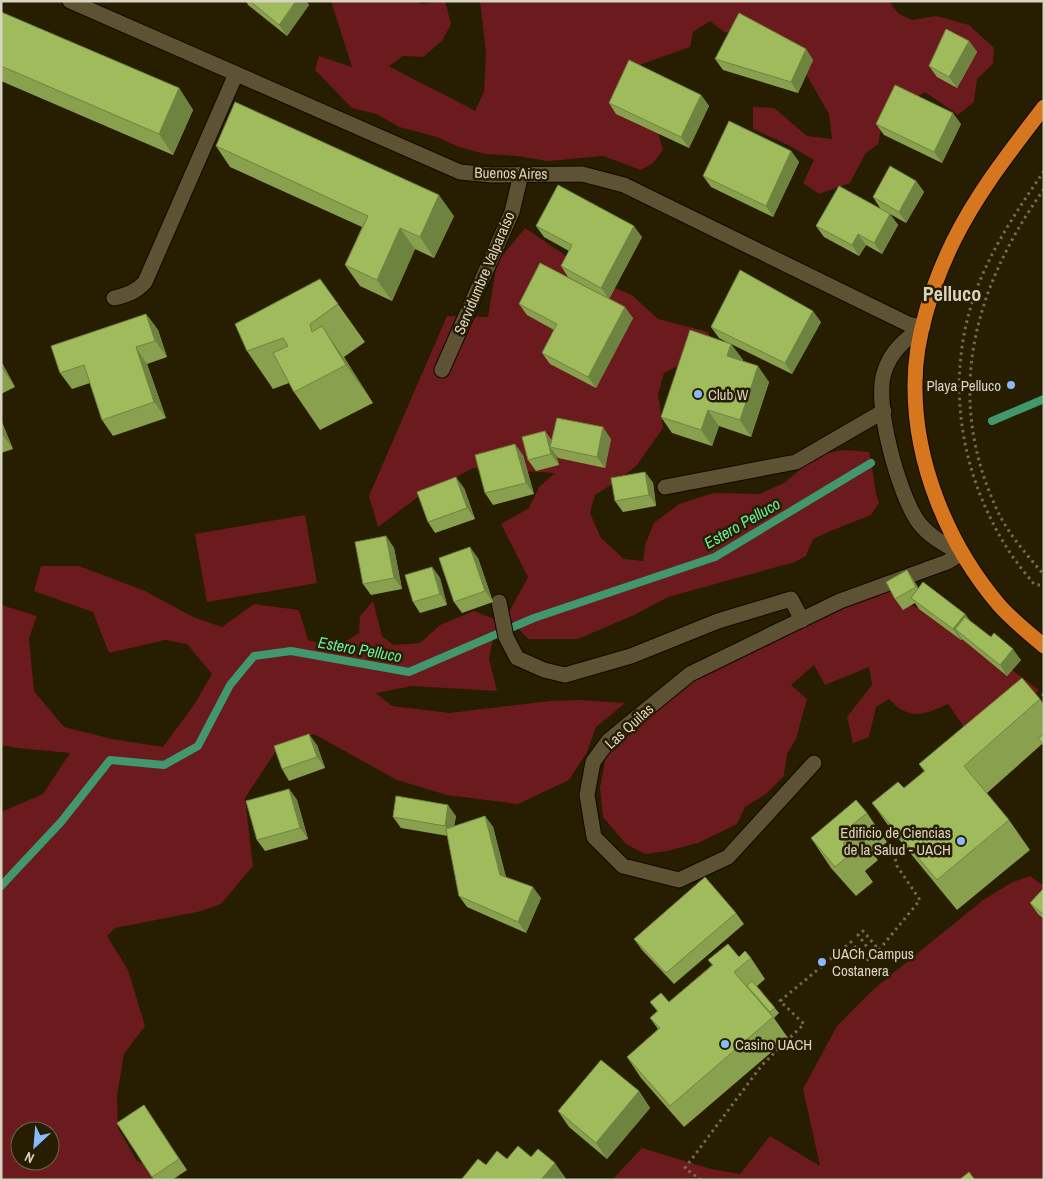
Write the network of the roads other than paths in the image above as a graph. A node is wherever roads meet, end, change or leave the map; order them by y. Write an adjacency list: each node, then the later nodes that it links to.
1 (70, 1): 2 (street, Buenos Aires)
2 (236, 74): 4 (street, Buenos Aires); 5 (street)
3 (1044, 107): 6 (highway)
4 (521, 174): 6 (street, Buenos Aires); 7 (street, Servidumbre Valparaíso)
5 (114, 298)
6 (923, 328): 8 (street); 10 (highway)
7 (442, 370)
8 (884, 411): 9 (street); 10 (street)
9 (665, 487)
10 (962, 553): 12 (street, Las Quilas); 13 (highway)
11 (500, 608): 12 (street)
12 (802, 620): 14 (street, Las Quilas)
13 (1044, 646)
14 (814, 763)

